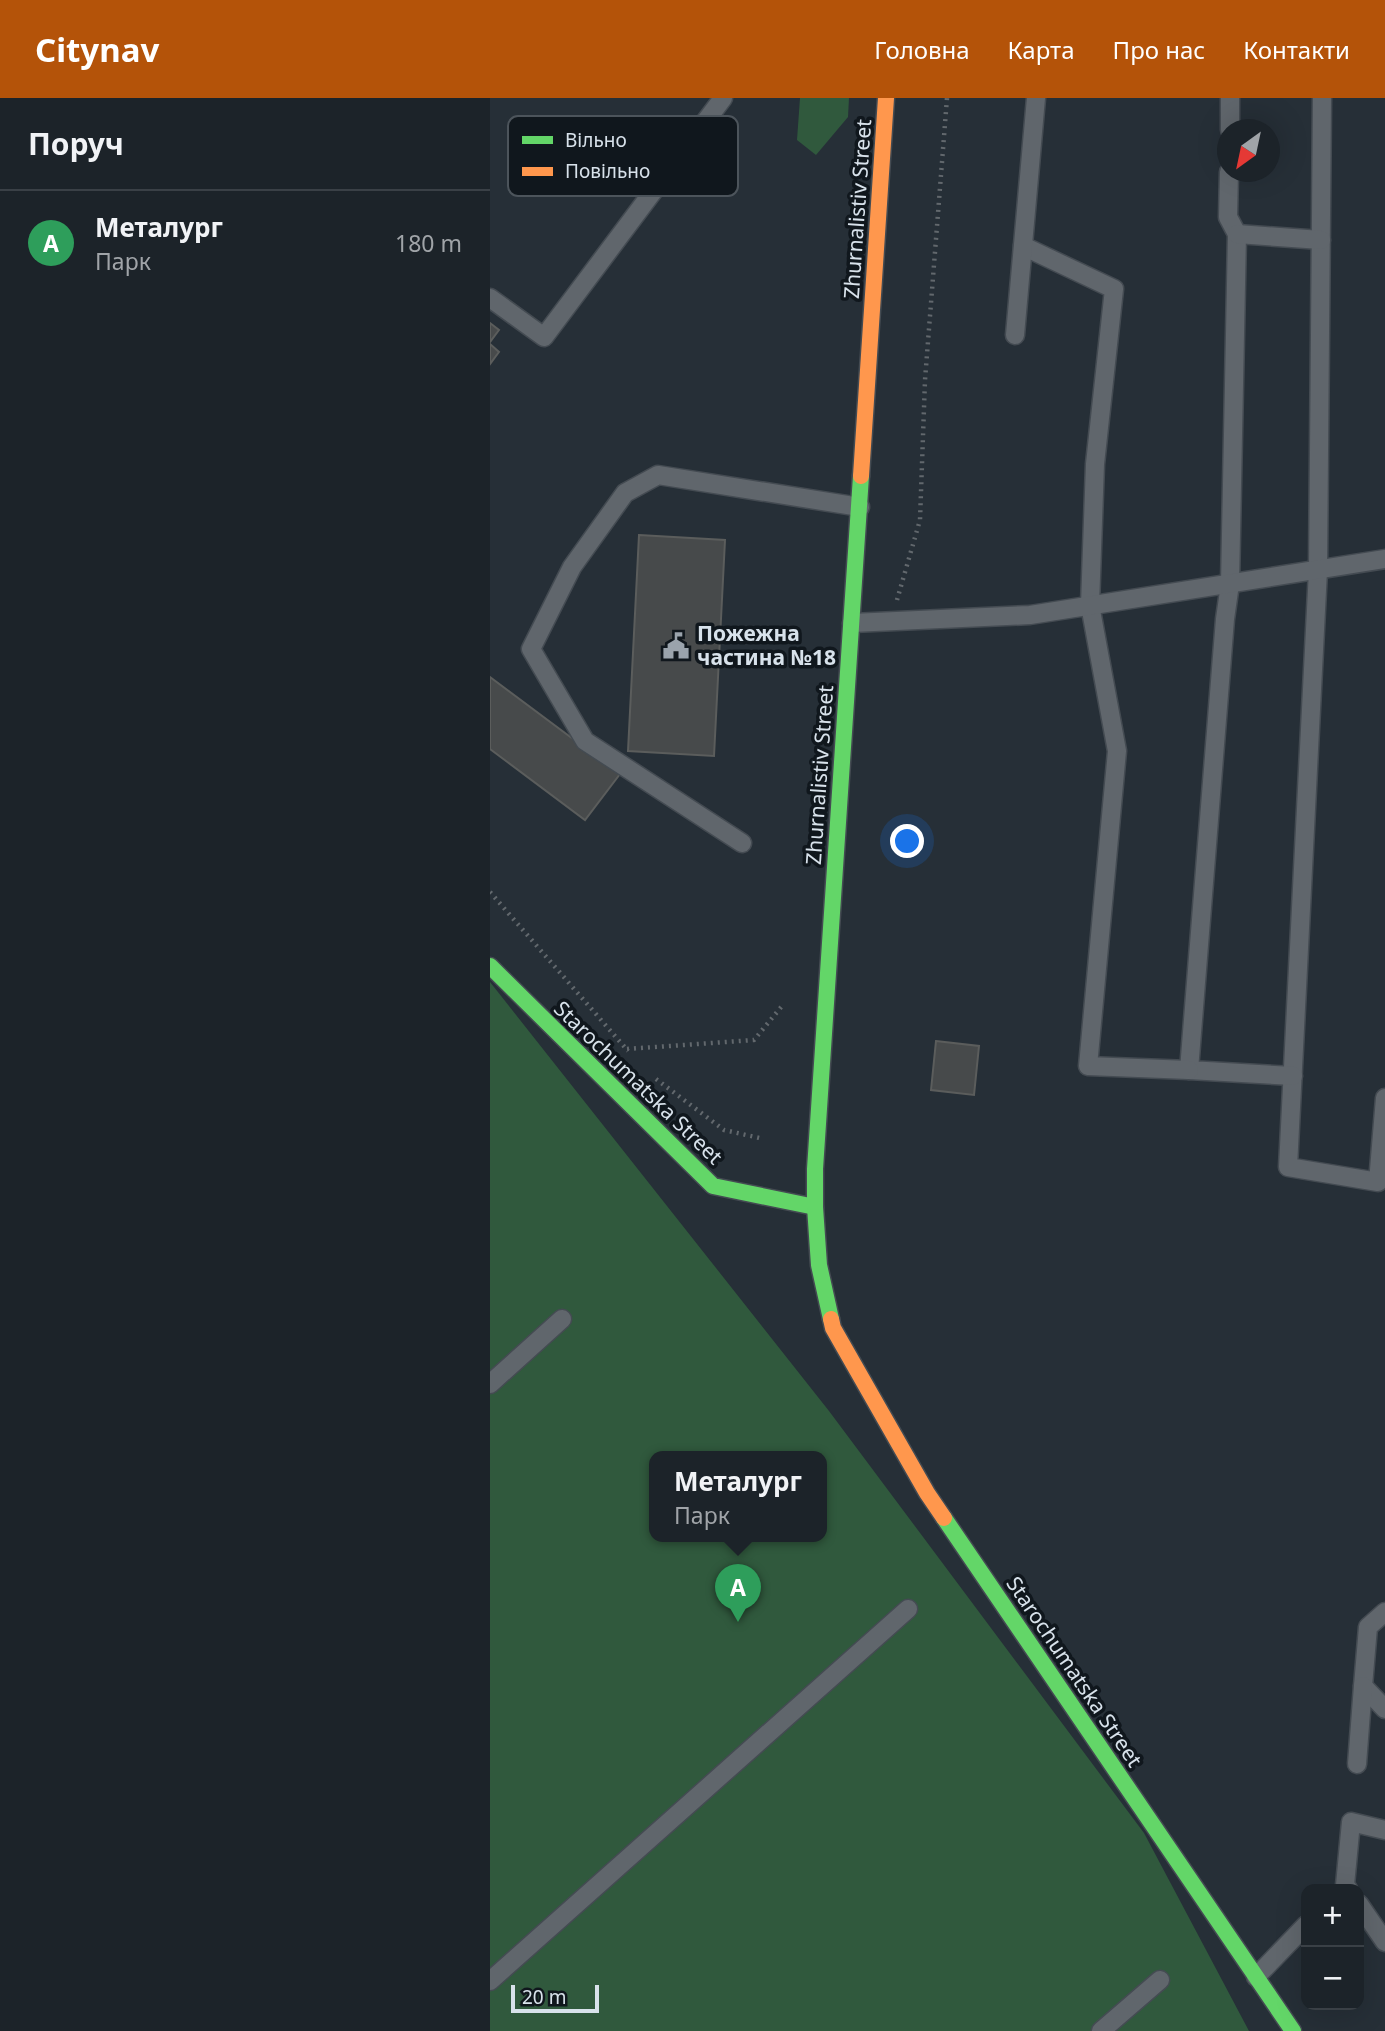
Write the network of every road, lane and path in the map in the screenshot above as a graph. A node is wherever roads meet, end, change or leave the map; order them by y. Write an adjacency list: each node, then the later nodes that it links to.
1 (723, 98): 7 (lane)
2 (886, 98): 16 (street, Zhurnalistiv Street)
3 (947, 98): 21 (path)
4 (1036, 98): 13 (lane)
5 (1230, 98): 8 (lane)
6 (1322, 98): 12 (lane)
7 (710, 116)
8 (1230, 119)
9 (1229, 182): 11 (lane)
10 (650, 196): 14 (lane)
11 (1237, 234): 12 (lane); 19 (lane)
12 (1321, 240): 18 (lane)
13 (1023, 246): 15 (lane); 20 (lane)
14 (490, 298)
15 (1015, 335)
16 (860, 507): 22 (street, Zhurnalistiv Street); 23 (lane)
17 (1385, 559): 18 (lane)
18 (1318, 570): 19 (lane); 30 (lane)
19 (1230, 583): 20 (lane); 29 (lane)
20 (1090, 605): 21 (lane); 29 (lane)
21 (891, 621): 22 (lane)
22 (852, 623): 34 (street, Zhurnalistiv Street)
23 (742, 844)
24 (490, 892): 27 (path)
25 (490, 966): 34 (street, Starochumatska Street)
26 (782, 1006): 27 (path)
27 (626, 1049): 28 (path)
28 (635, 1060)
29 (1189, 1070): 30 (lane)
30 (1293, 1076): 32 (lane)
31 (654, 1078): 33 (path)
32 (1385, 1098)
33 (764, 1139)
34 (815, 1207): 36 (street, Zhurnalistiv Street)
35 (562, 1319): 37 (lane)
36 (833, 1328): 48 (street, Starochumatska Street)
37 (490, 1384)
38 (908, 1609): 49 (lane)
39 (1385, 1612): 40 (lane)
40 (1363, 1686): 41 (lane); 42 (lane)
41 (1385, 1709)
42 (1357, 1765)
43 (1385, 1830): 44 (lane)
44 (1345, 1884)
45 (1364, 1911): 47 (lane)
46 (1301, 1930): 48 (lane)
47 (1385, 1942)
48 (1256, 1977): 52 (street, Starochumatska Street)
49 (490, 1980)
50 (1160, 1980): 51 (lane)
51 (1101, 2031)
52 (1293, 2031)

